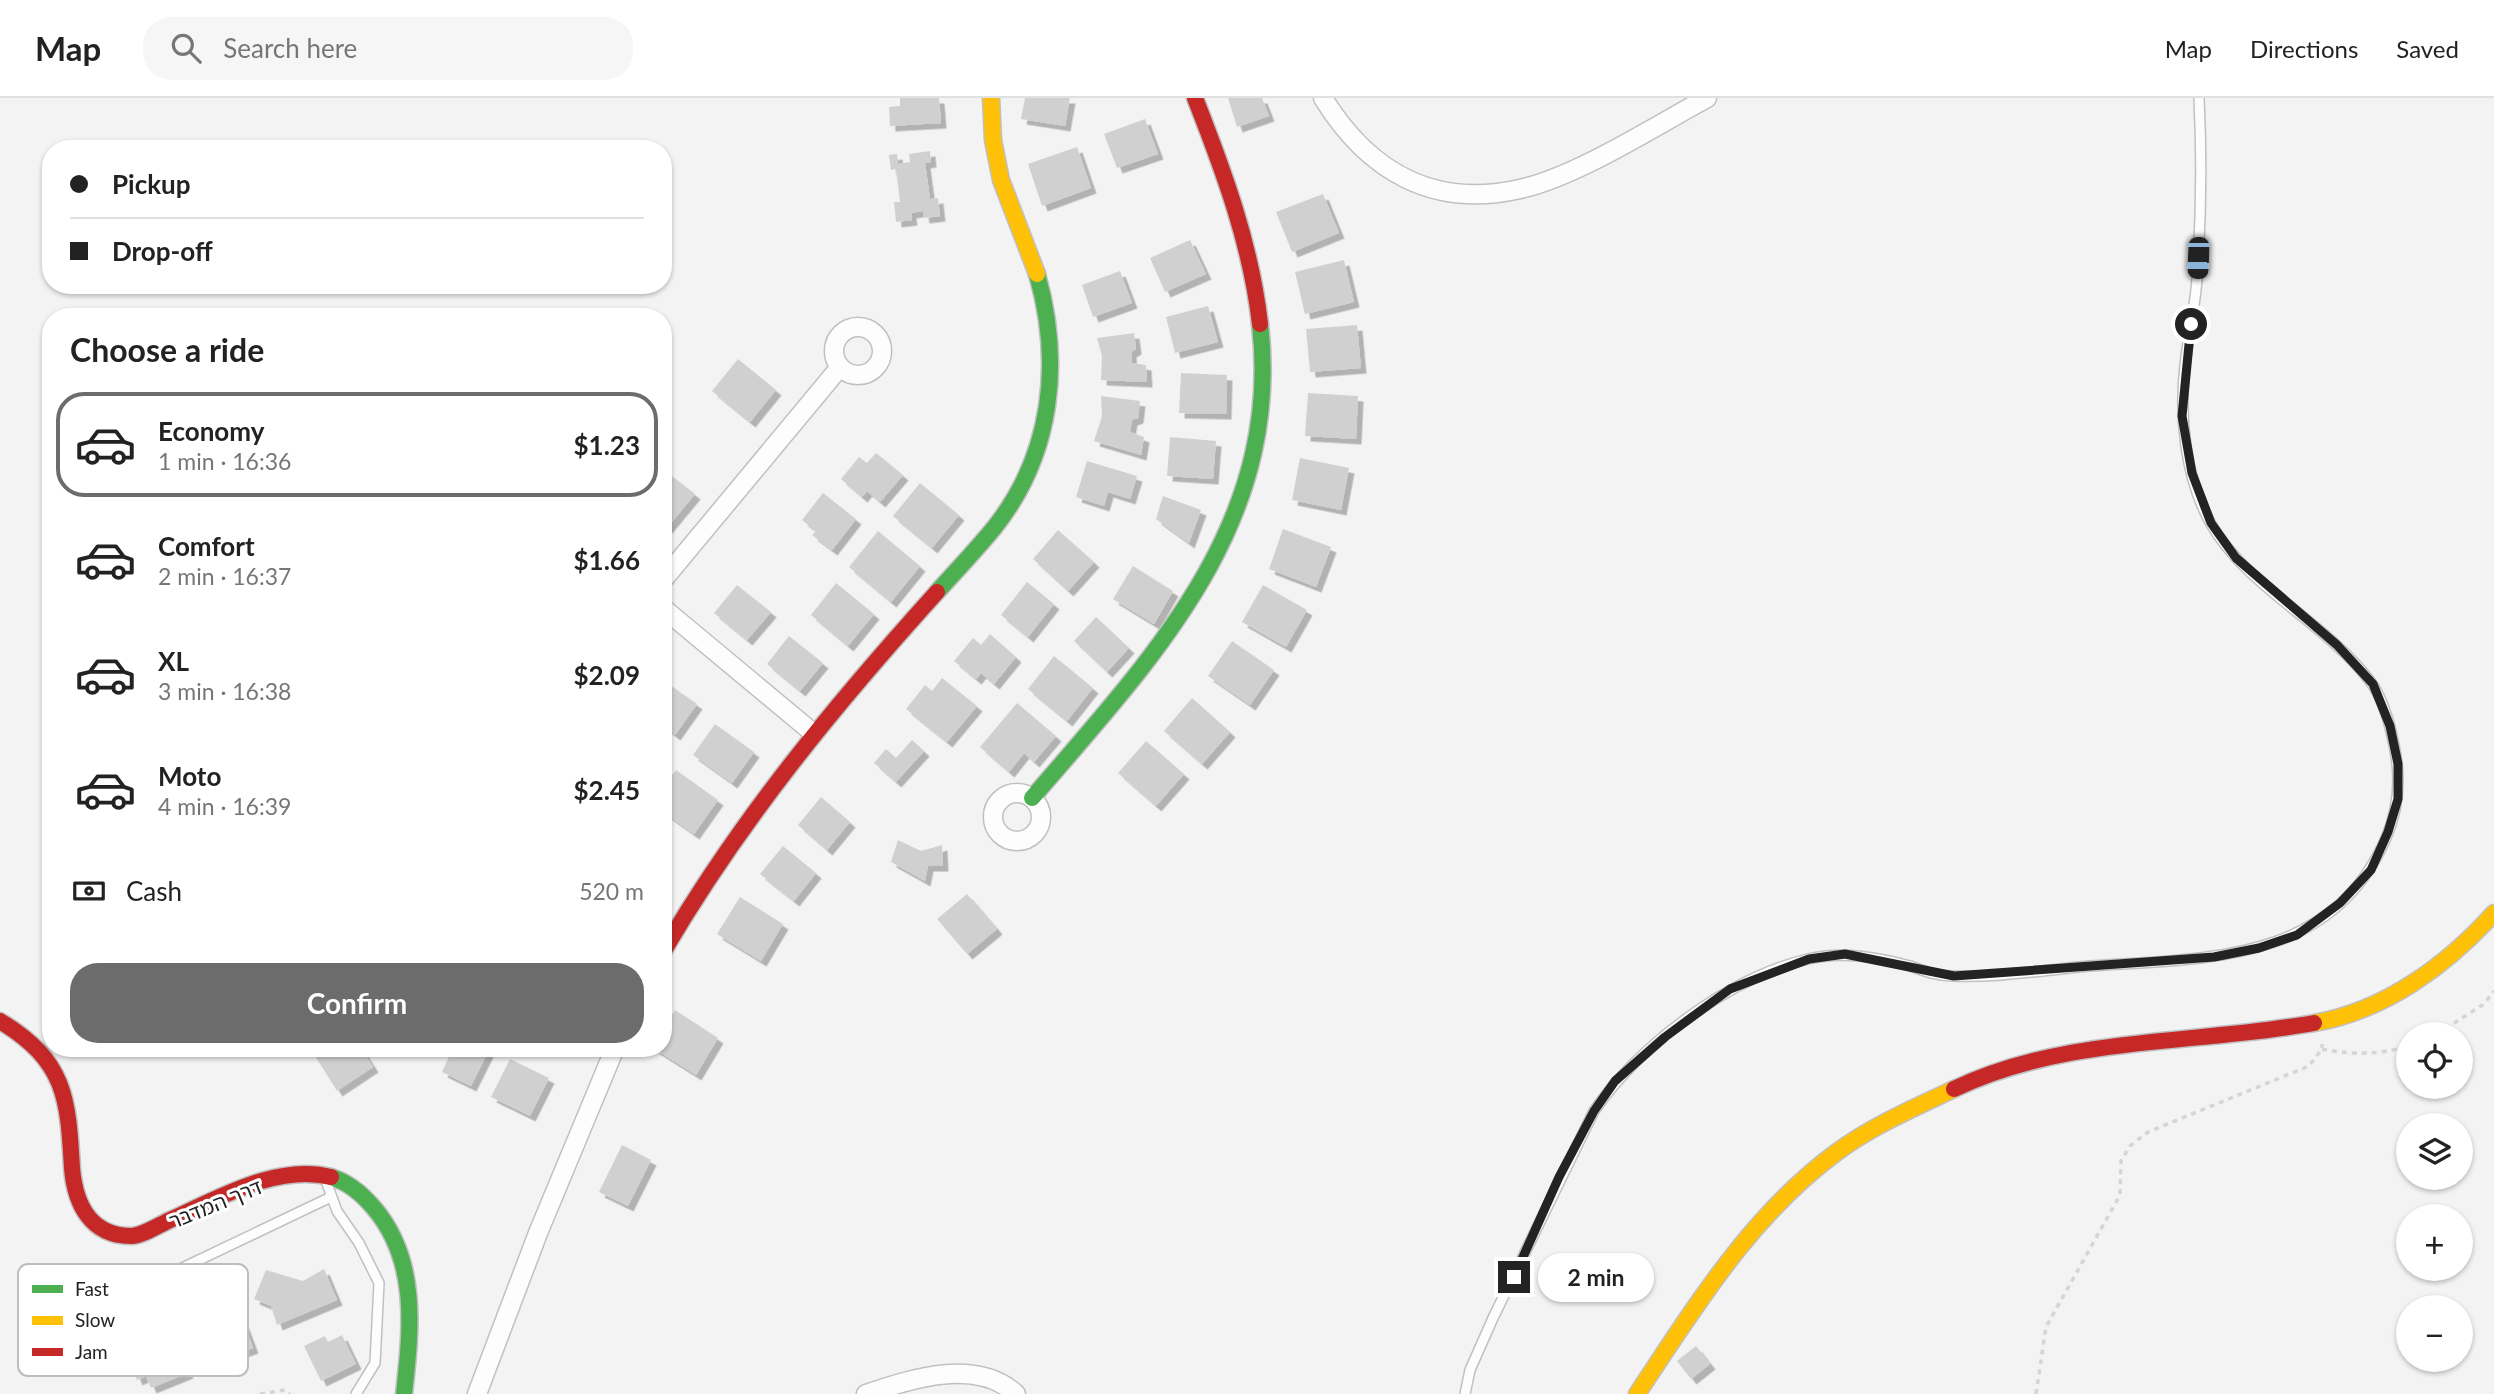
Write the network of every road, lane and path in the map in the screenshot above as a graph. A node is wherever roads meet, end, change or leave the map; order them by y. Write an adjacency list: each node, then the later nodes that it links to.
1 (991, 98): 9 (street)
2 (1195, 98): 10 (street)
3 (1323, 98): 4 (street)
4 (1707, 98)
5 (2199, 98): 32 (lane)
6 (840, 367): 7 (street)
7 (672, 569)
8 (672, 615): 9 (street)
9 (813, 732): 12 (street)
10 (1032, 798)
11 (2494, 913): 15 (street)
12 (672, 937)
13 (2494, 991): 16 (path)
14 (0, 1021): 19 (street, דרך המדבר)
15 (2323, 1021): 17 (path); 33 (street)
16 (2456, 1022)
17 (2322, 1049): 18 (path); 34 (path)
18 (2396, 1050)
19 (42, 1052)
20 (46, 1057): 22 (street, דרך המדבר)
21 (611, 1057): 29 (street)
22 (325, 1175): 23 (lane); 28 (street, דרך המדבר)
23 (331, 1197): 24 (lane); 27 (lane)
24 (191, 1264)
25 (260, 1394): 26 (path)
26 (290, 1394)
27 (356, 1394)
28 (404, 1394)
29 (477, 1394)
30 (866, 1394): 31 (street)
31 (1016, 1394)
32 (1465, 1394)
33 (1637, 1394)
34 (2036, 1394)

